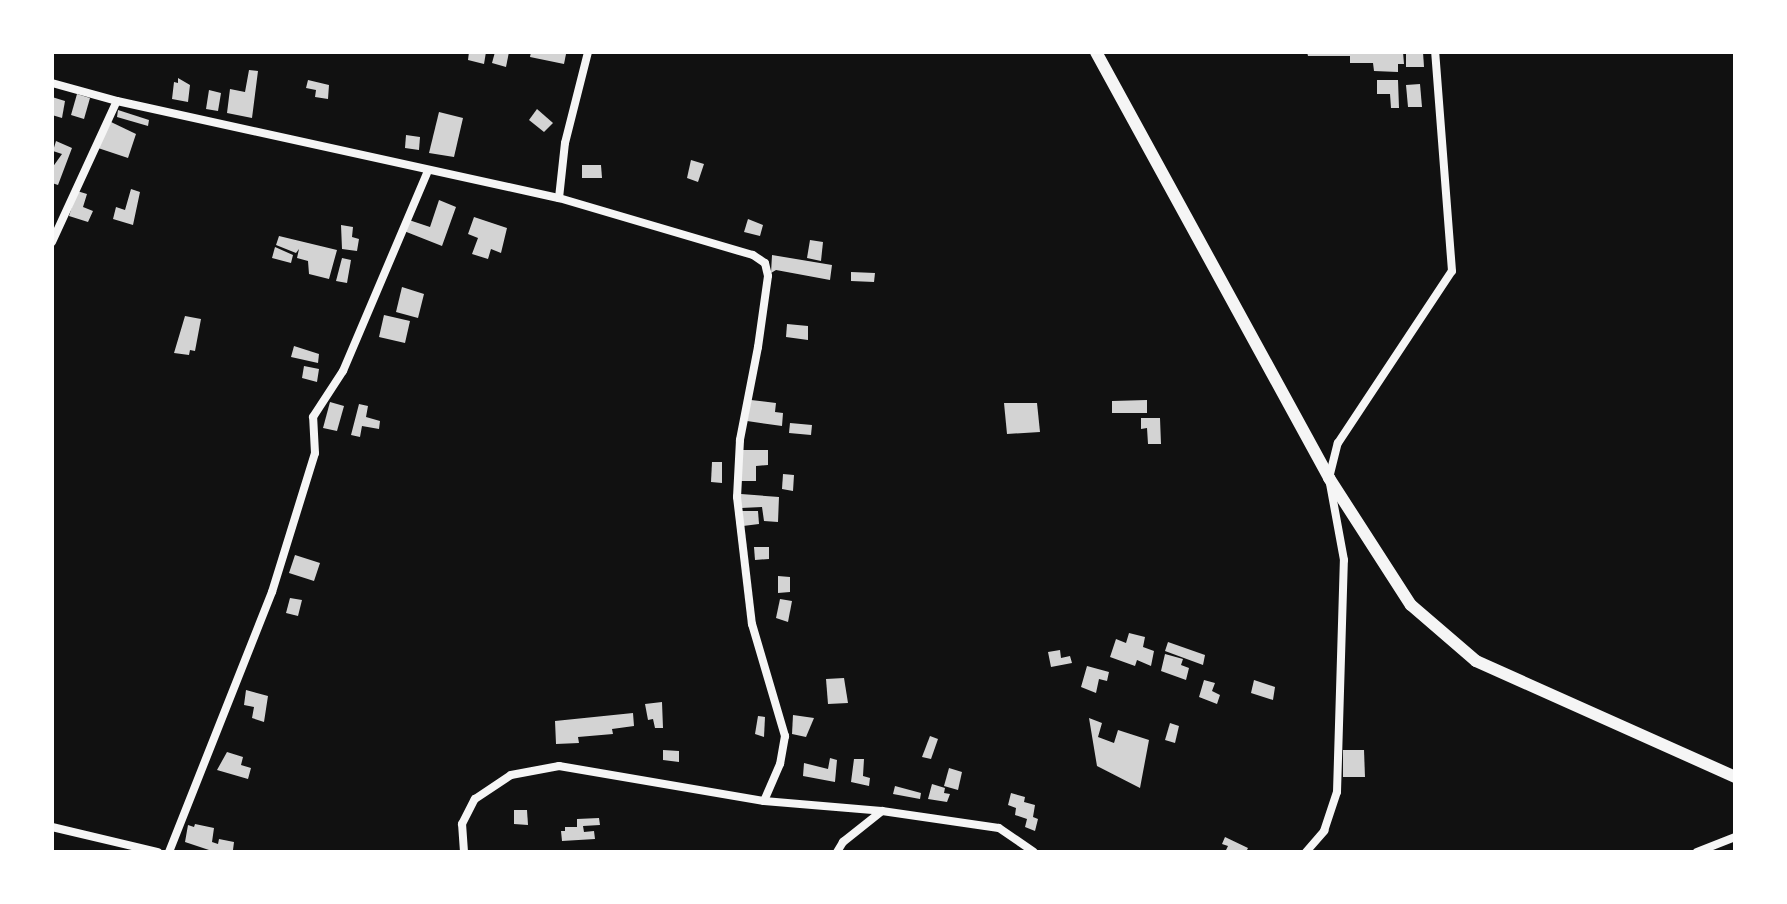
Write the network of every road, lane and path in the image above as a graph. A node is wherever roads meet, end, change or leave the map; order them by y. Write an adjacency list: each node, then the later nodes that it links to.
1 (588, 52): 7 (street)
2 (1096, 52): 9 (main road)
3 (1435, 52): 9 (street)
4 (52, 83): 5 (street)
5 (117, 101): 6 (street); 8 (street)
6 (428, 171): 7 (street); 16 (street)
7 (559, 198): 11 (street)
8 (52, 242)
9 (1329, 478): 10 (main road); 20 (street)
10 (1735, 777)
11 (764, 801): 12 (street); 17 (street)
12 (882, 811): 18 (street); 19 (street)
13 (52, 827): 15 (street)
14 (1735, 837): 21 (street)
15 (158, 852)
16 (169, 852)
17 (464, 852)
18 (837, 852)
19 (1034, 852)
20 (1306, 852)
21 (1697, 852)

